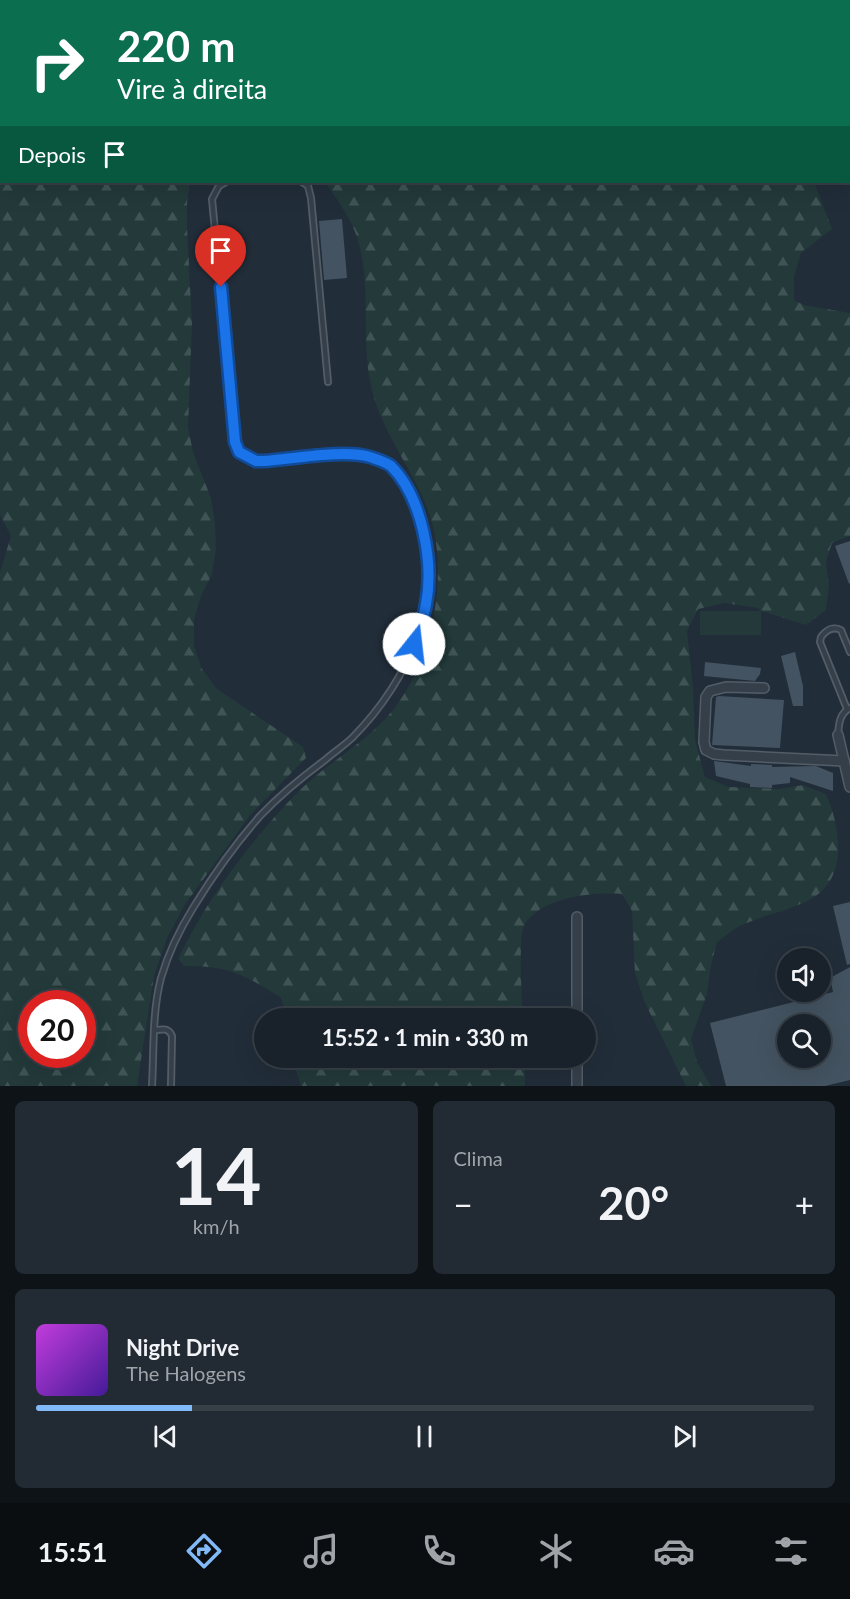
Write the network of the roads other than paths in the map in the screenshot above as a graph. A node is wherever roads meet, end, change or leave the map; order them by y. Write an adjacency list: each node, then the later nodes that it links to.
1 (224, 183): 12 (lane)
2 (304, 183): 3 (lane)
3 (328, 382)
4 (850, 652): 6 (lane)
5 (764, 688): 8 (street)
6 (848, 708): 7 (lane)
7 (838, 735): 8 (street)
8 (844, 761): 9 (street)
9 (850, 787)
10 (577, 917): 11 (street)
11 (577, 1008)
12 (155, 1030): 14 (lane); 15 (lane)
13 (577, 1068): 16 (street)
14 (152, 1086)
15 (171, 1086)
16 (577, 1086)

